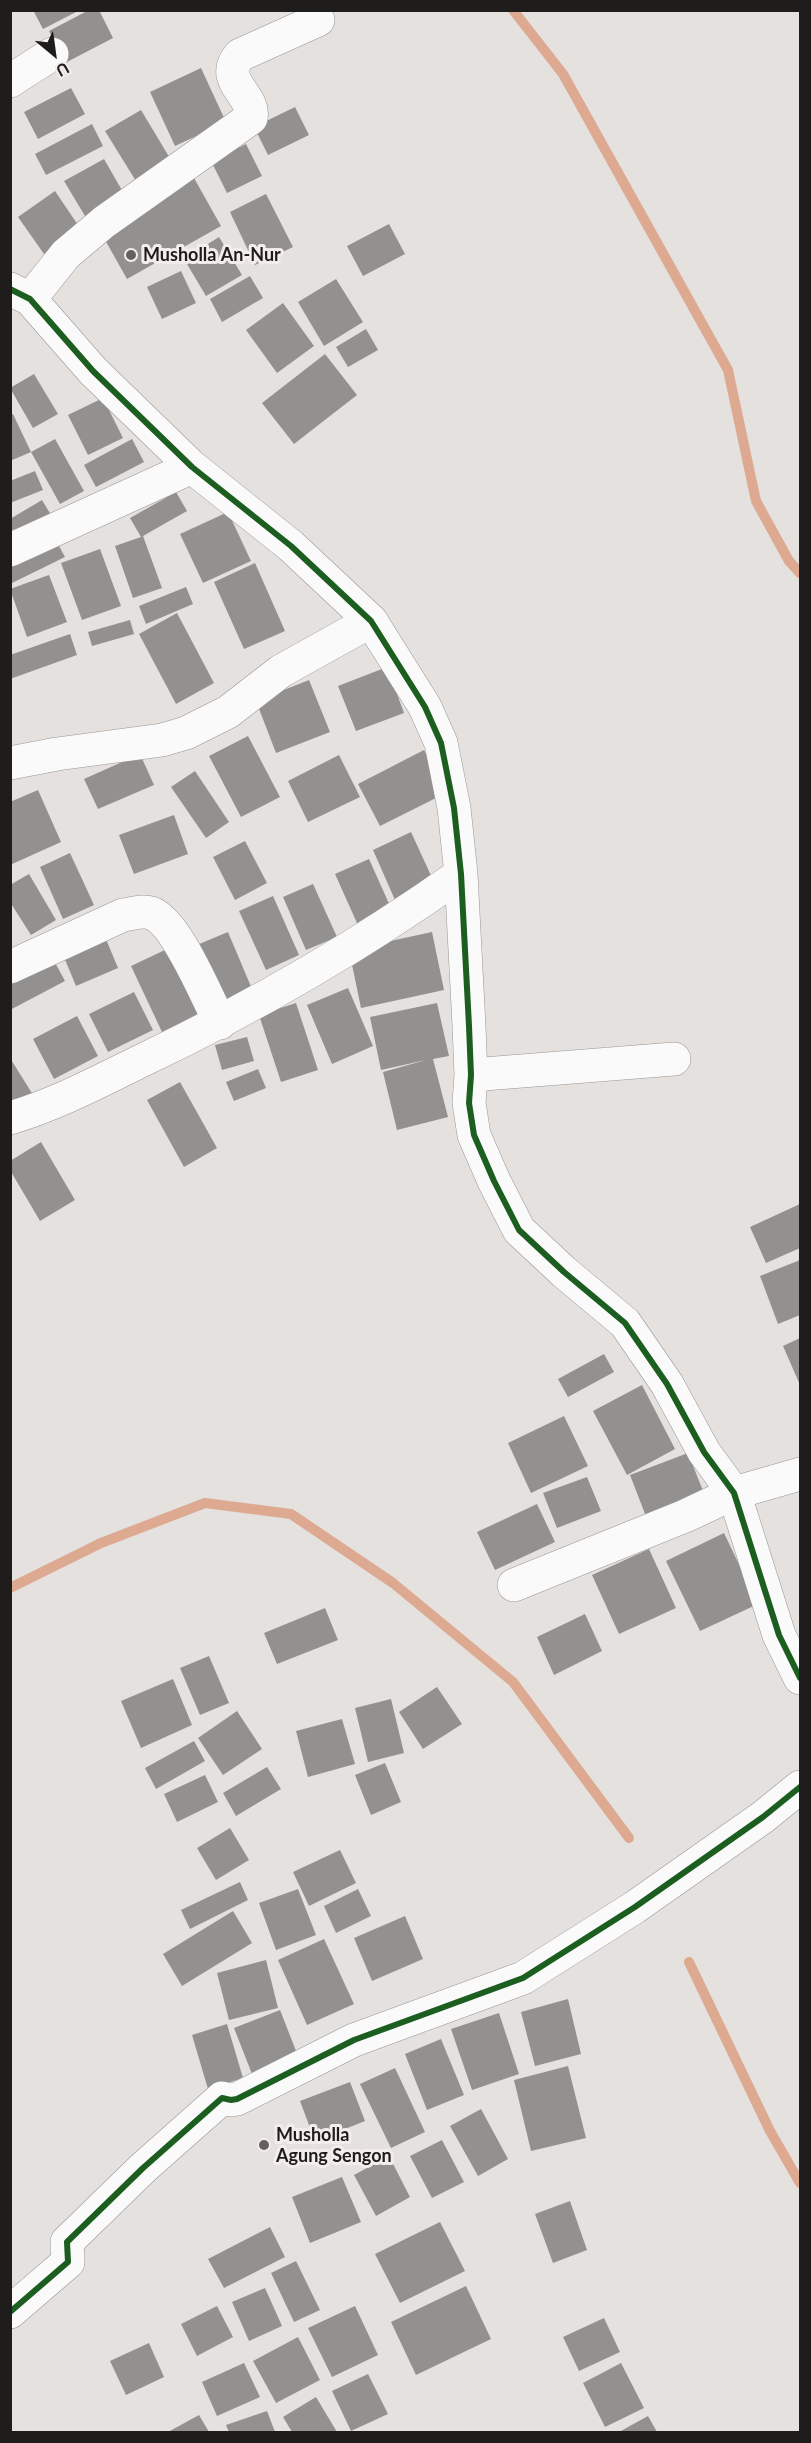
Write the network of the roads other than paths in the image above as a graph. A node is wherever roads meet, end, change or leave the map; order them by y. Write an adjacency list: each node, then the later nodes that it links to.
1 (318, 21): 4 (street)
2 (52, 54): 3 (street)
3 (10, 81)
4 (20, 294): 5 (street)
5 (192, 467): 6 (street); 7 (street)
6 (10, 550)
7 (371, 621): 8 (street); 9 (street)
8 (10, 763)
9 (461, 874): 11 (street); 13 (street)
10 (10, 967): 11 (street)
11 (220, 1023): 14 (street)
12 (674, 1059): 13 (street)
13 (471, 1075): 16 (street)
14 (10, 1118)
15 (801, 1474): 16 (street)
16 (734, 1493): 17 (street); 18 (street)
17 (514, 1585)
18 (801, 1678)
19 (801, 1787): 20 (street)
20 (10, 2312)

